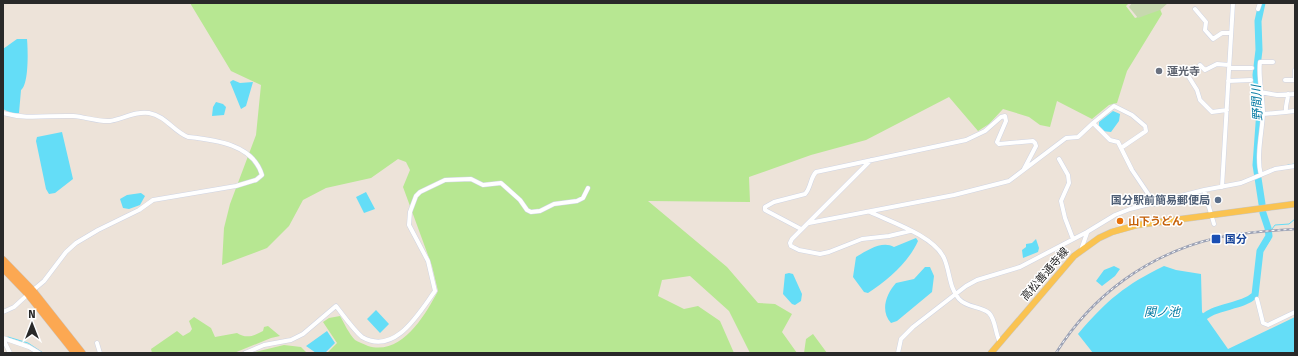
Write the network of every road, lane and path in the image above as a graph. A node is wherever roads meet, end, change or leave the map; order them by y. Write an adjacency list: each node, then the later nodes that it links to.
1 (1233, 3): 5 (street)
2 (1260, 3): 4 (street)
3 (1195, 9): 5 (street)
4 (1258, 9)
5 (1231, 33): 8 (street)
6 (1273, 62): 16 (street)
7 (1200, 65): 8 (street)
8 (1229, 66): 9 (street); 15 (street)
9 (1252, 68)
10 (1295, 70): 14 (street)
11 (1179, 72): 19 (street)
12 (1251, 80): 15 (street)
13 (1285, 80): 14 (street)
14 (1295, 80)
15 (1228, 81): 19 (street)
16 (1260, 92): 17 (street); 23 (street)
17 (1288, 94): 18 (street); 21 (street)
18 (1295, 94)
19 (1227, 110): 31 (street)
20 (1294, 111): 21 (street)
21 (1286, 112): 23 (street)
22 (3, 113): 47 (street)
23 (1263, 114): 30 (street)
24 (1093, 123): 25 (street); 25 (street); 29 (street)
25 (1121, 148): 34 (street)
26 (872, 159): 29 (street); 38 (street); 40 (street)
27 (1058, 159): 43 (street)
28 (1295, 166): 30 (street)
29 (1022, 172): 36 (street)
30 (1259, 176): 31 (street)
31 (1222, 187): 33 (street)
32 (588, 188): 60 (street)
33 (1204, 190): 34 (street); 37 (street)
34 (1155, 204): 42 (street)
35 (1295, 204): 37 (main road, 高松善通寺線)
36 (869, 212): 38 (street); 41 (street)
37 (1212, 214): 39 (street); 44 (main road, 高松善通寺線)
38 (808, 223): 40 (street)
39 (1214, 224)
40 (801, 229): 41 (street)
41 (910, 231): 48 (street)
42 (1087, 232): 43 (street); 44 (street)
43 (1073, 239): 48 (street)
44 (1081, 250): 53 (main road, 高松善通寺線)
45 (3, 260): 47 (highway)
46 (3, 268): 47 (highway)
47 (30, 292): 50 (street); 57 (highway); 58 (highway)
48 (956, 294): 53 (street); 61 (street)
49 (1257, 299): 51 (street)
50 (3, 312)
51 (1295, 312)
52 (3, 338): 55 (street); 56 (street)
53 (1000, 342): 62 (main road, 高松善通寺線)
54 (97, 343): 59 (street)
55 (10, 353)
56 (39, 353)
57 (75, 353)
58 (82, 353)
59 (100, 353)
60 (245, 353)
61 (898, 353)
62 (991, 353)

